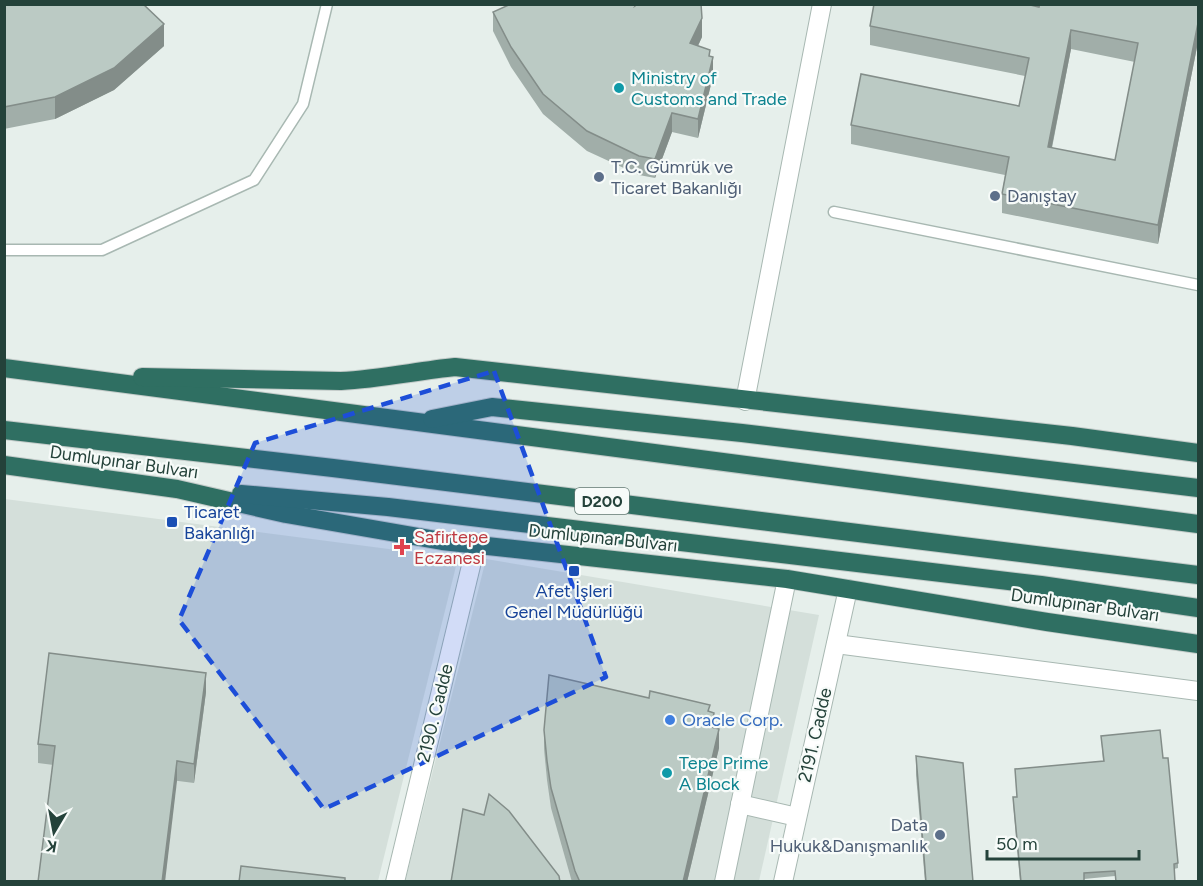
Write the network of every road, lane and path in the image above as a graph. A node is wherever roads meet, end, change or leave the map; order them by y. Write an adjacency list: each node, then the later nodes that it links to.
1 (327, 4): 4 (lane)
2 (822, 4): 8 (street)
3 (834, 212): 5 (lane)
4 (4, 250)
5 (1198, 285)
6 (4, 368): 7 (highway)
7 (83, 377): 8 (highway); 9 (highway)
8 (745, 401): 11 (highway)
9 (417, 422): 13 (highway); 15 (highway)
10 (4, 430): 17 (highway, Dumlupınar Bulvarı / D200)
11 (1198, 453)
12 (4, 465): 14 (highway, Dumlupınar Bulvarı)
13 (1198, 488)
14 (177, 489): 16 (highway, Dumlupınar Bulvarı); 20 (highway)
15 (1198, 524)
16 (476, 545): 18 (highway, Dumlupınar Bulvarı); 26 (street, 2190. Cadde)
17 (1198, 575)
18 (787, 579): 19 (highway, Dumlupınar Bulvarı); 24 (street)
19 (848, 589): 21 (street, 2191. Cadde); 22 (highway, Dumlupınar Bulvarı)
20 (1198, 608)
21 (836, 644): 23 (street); 25 (street, 2191. Cadde)
22 (1198, 644)
23 (1198, 691)
24 (740, 804): 25 (street); 27 (street)
25 (797, 817): 28 (street, 2191. Cadde)
26 (395, 882)
27 (724, 882)
28 (783, 882)

